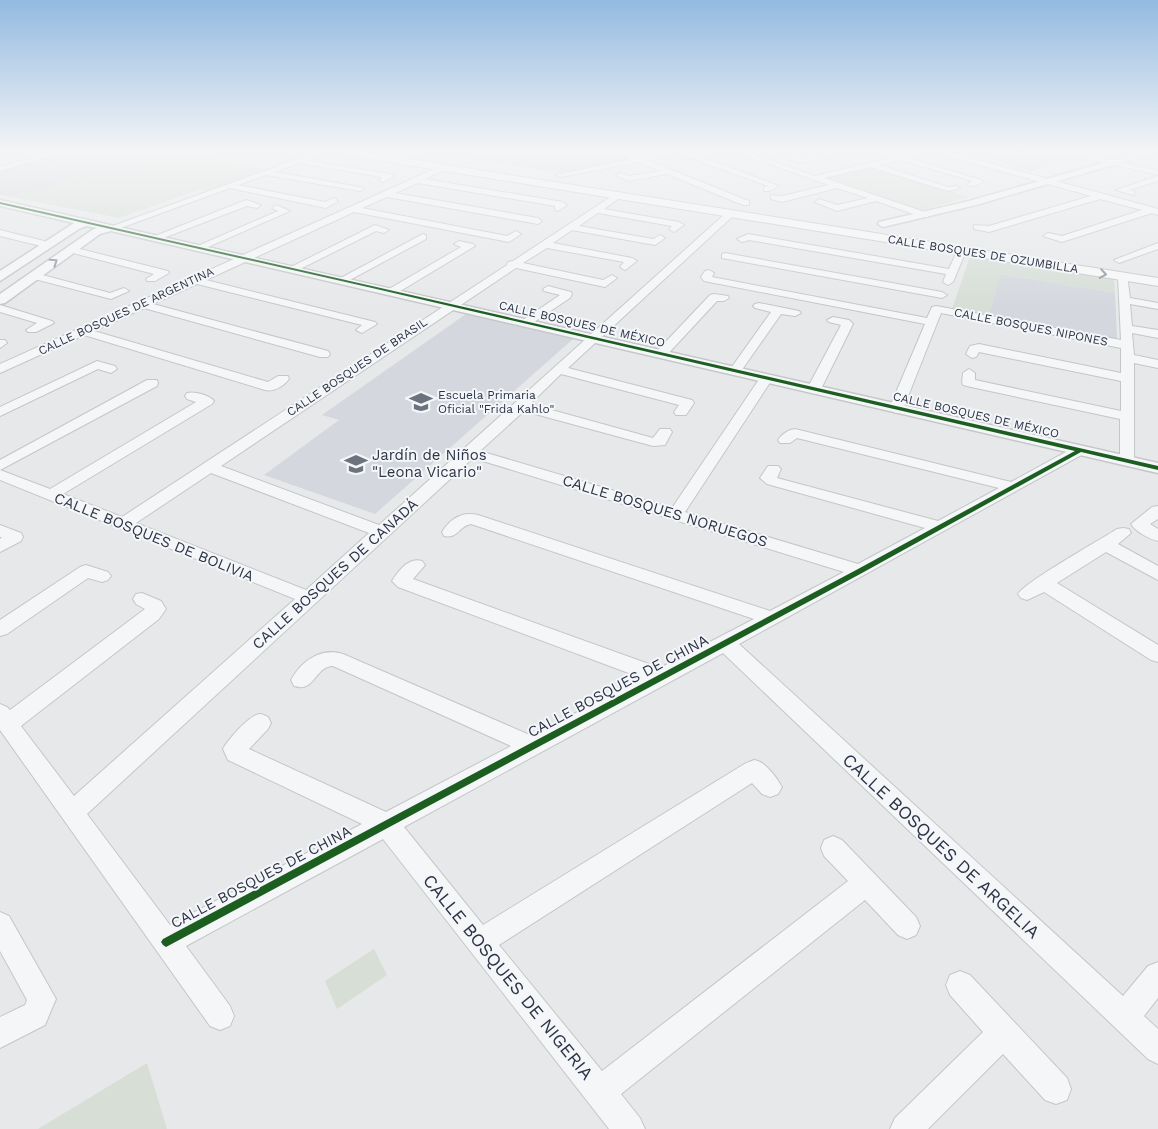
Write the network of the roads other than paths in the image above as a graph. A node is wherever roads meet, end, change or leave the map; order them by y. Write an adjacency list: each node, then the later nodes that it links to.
1 (0, 203): 27 (street, CALLE BOSQUES DE MÉXICO)
2 (183, 203): 31 (street)
3 (365, 203): 18 (street, CALLE BOSQUES DE ARGENTINA)
4 (434, 203): 26 (street)
5 (549, 203): 17 (street)
6 (607, 203): 20 (street, CALLE BOSQUES DE BRASIL)
7 (660, 203): 22 (main road, CALLE BOSQUES DE OZUMBILLA)
8 (760, 203): 19 (main road)
9 (821, 203): 10 (street)
10 (863, 203)
11 (885, 203): 24 (street)
12 (969, 203): 24 (street)
13 (1079, 203): 34 (street)
14 (1126, 203): 21 (street)
15 (257, 205): 40 (street)
16 (276, 208): 50 (street)
17 (558, 208)
18 (351, 209): 37 (street); 55 (street, CALLE BOSQUES DE ARGENTINA)
19 (785, 209)
20 (594, 210): 30 (street, CALLE BOSQUES DE BRASIL); 32 (street)
21 (1155, 211): 44 (street)
22 (730, 214): 38 (main road, CALLE BOSQUES DE OZUMBILLA); 94 (street, CALLE BOSQUES DE CANADÁ)
23 (814, 214): 25 (main road)
24 (925, 215): 29 (street)
25 (844, 218)
26 (538, 221)
27 (85, 222): 31 (street, CALLE BOSQUES DE MÉXICO); 48 (street)
28 (878, 223): 29 (main road, CALLE BOSQUES DE OZUMBILLA)
29 (907, 225): 38 (main road)
30 (569, 227): 41 (street); 46 (street, CALLE BOSQUES DE BRASIL)
31 (112, 228): 40 (street, CALLE BOSQUES DE MÉXICO); 51 (street)
32 (674, 229)
33 (384, 230): 60 (street)
34 (973, 232): 43 (main road, CALLE BOSQUES DE OZUMBILLA)
35 (0, 233): 48 (street)
36 (937, 233): 47 (main road)
37 (516, 234)
38 (864, 235): 47 (main road, CALLE BOSQUES DE OZUMBILLA)
39 (422, 237): 69 (street)
40 (155, 238): 50 (street, CALLE BOSQUES DE MÉXICO)
41 (660, 238)
42 (742, 239): 61 (street)
43 (997, 242)
44 (1046, 243): 53 (main road, CALLE BOSQUES DE OZUMBILLA)
45 (459, 244): 73 (street)
46 (542, 244): 57 (street, CALLE BOSQUES DE BRASIL); 59 (street)
47 (919, 244): 52 (main road, CALLE BOSQUES DE OZUMBILLA)
48 (48, 245): 64 (street)
49 (1158, 246): 56 (street)
50 (198, 248): 55 (street, CALLE BOSQUES DE MÉXICO)
51 (72, 250): 63 (street, one-way to 51); 67 (street)
52 (961, 250): 61 (street); 65 (main road, CALLE BOSQUES DE OZUMBILLA, one-way to 65)
53 (1063, 252)
54 (724, 257): 74 (street)
55 (243, 258): 60 (street, CALLE BOSQUES DE MÉXICO); 68 (street, CALLE BOSQUES DE ARGENTINA)
56 (1114, 260): 58 (main road)
57 (512, 264): 66 (street); 79 (street, CALLE BOSQUES DE BRASIL)
58 (1148, 265)
59 (625, 267)
60 (292, 269): 69 (street, CALLE BOSQUES DE MÉXICO)
61 (951, 272): 74 (street)
62 (709, 273): 88 (street)
63 (35, 276): 72 (street); 76 (street)
64 (0, 277)
65 (1123, 277): 70 (main road, CALLE BOSQUES DE OZUMBILLA); 77 (street)
66 (612, 278)
67 (151, 279)
68 (194, 280): 78 (street, CALLE BOSQUES DE ARGENTINA); 91 (street)
69 (342, 280): 73 (street, CALLE BOSQUES DE MÉXICO)
70 (1158, 282)
71 (548, 289): 87 (street)
72 (124, 290)
73 (393, 292): 79 (street, CALLE BOSQUES DE MÉXICO)
74 (942, 295): 83 (street)
75 (724, 298): 98 (street)
76 (0, 300)
77 (1124, 300): 81 (street); 89 (street)
78 (142, 304): 92 (street, CALLE BOSQUES DE ARGENTINA); 97 (street)
79 (451, 305): 87 (street, CALLE BOSQUES DE MÉXICO); 124 (street, CALLE BOSQUES DE BRASIL)
80 (759, 306): 84 (street)
81 (1158, 306)
82 (0, 308): 90 (street)
83 (936, 309): 88 (street); 95 (street, CALLE BOSQUES NIPONES)
84 (779, 310): 85 (street); 106 (street)
85 (795, 312)
86 (833, 320): 112 (street)
87 (527, 322): 94 (street, CALLE BOSQUES DE MÉXICO)
88 (932, 322): 115 (street)
89 (1125, 328): 93 (street); 95 (street)
90 (32, 330)
91 (362, 330)
92 (82, 331): 103 (street, CALLE BOSQUES DE ARGENTINA); 111 (street)
93 (1158, 334)
94 (592, 338): 98 (street, CALLE BOSQUES DE MÉXICO); 105 (street, CALLE BOSQUES DE CANADÁ)
95 (1126, 345): 100 (street)
96 (335, 347): 97 (street)
97 (324, 354): 101 (street)
98 (661, 354): 106 (street, CALLE BOSQUES DE MÉXICO)
99 (972, 354): 110 (street)
100 (1128, 358): 102 (street); 110 (street)
101 (311, 362)
102 (1158, 364)
103 (0, 369)
104 (111, 370): 116 (street)
105 (559, 370): 114 (street, CALLE BOSQUES DE CANADÁ); 117 (street)
106 (735, 371): 109 (street, CALLE BOSQUES DE MÉXICO)
107 (969, 373): 118 (street)
108 (136, 378): 127 (street)
109 (767, 378): 112 (street, CALLE BOSQUES DE MÉXICO); 131 (street)
110 (1126, 378): 118 (street)
111 (283, 379)
112 (814, 389): 115 (street, CALLE BOSQUES DE MÉXICO)
113 (192, 396): 129 (street)
114 (521, 406): 119 (street); 122 (street, CALLE BOSQUES DE CANADÁ)
115 (896, 409): 121 (street, CALLE BOSQUES DE MÉXICO)
116 (0, 412)
117 (681, 412)
118 (1127, 416): 123 (street)
119 (665, 432)
120 (785, 440): 128 (street)
121 (1080, 450): 123 (street, CALLE BOSQUES DE MÉXICO); 128 (street, CALLE BOSQUES DE CHINA)
122 (470, 452): 131 (street, CALLE BOSQUES NORUEGOS); 135 (street, CALLE BOSQUES DE CANADÁ)
123 (1127, 461): 125 (street, CALLE BOSQUES DE MÉXICO)
124 (209, 467): 132 (street, CALLE BOSQUES DE BRASIL); 135 (street)
125 (1158, 468)
126 (773, 469): 133 (street)
127 (2, 476): 129 (street, CALLE BOSQUES DE BOLIVIA)
128 (1013, 487): 133 (street, CALLE BOSQUES DE CHINA)
129 (51, 495): 132 (street, CALLE BOSQUES DE BOLIVIA)
130 (1158, 511): 138 (street)
131 (676, 514): 142 (street, CALLE BOSQUES NORUEGOS)
132 (123, 524): 147 (street, CALLE BOSQUES DE BOLIVIA)
133 (941, 527): 142 (street, CALLE BOSQUES DE CHINA)
134 (0, 530): 140 (street)
135 (381, 532): 147 (street, CALLE BOSQUES DE CANADÁ)
136 (450, 532): 149 (street)
137 (1123, 533): 139 (street)
138 (1158, 536)
139 (1106, 544): 143 (street); 145 (street)
140 (0, 546)
141 (416, 565): 153 (street)
142 (860, 571): 149 (street, CALLE BOSQUES DE CHINA)
143 (1158, 574)
144 (102, 576): 150 (street)
145 (1044, 583): 146 (street); 152 (street)
146 (1026, 594)
147 (309, 598): 159 (street, CALLE BOSQUES DE CANADÁ)
148 (142, 599): 155 (street)
149 (772, 618): 151 (street, CALLE BOSQUES DE CHINA)
150 (0, 629)
151 (725, 643): 153 (street, CALLE BOSQUES DE CHINA); 170 (street, CALLE BOSQUES DE ARGELIA)
152 (1158, 655)
153 (662, 677): 157 (street, CALLE BOSQUES DE CHINA)
154 (301, 680): 157 (street)
155 (4, 719): 159 (street)
156 (260, 723): 160 (street)
157 (533, 746): 160 (street, CALLE BOSQUES DE CHINA)
158 (770, 787): 166 (street)
159 (72, 812): 165 (street)
160 (386, 824): 165 (street, CALLE BOSQUES DE CHINA); 166 (street, CALLE BOSQUES DE NIGERIA)
161 (833, 848): 162 (street)
162 (866, 882): 164 (street); 175 (street)
163 (0, 925): 172 (street)
164 (907, 926)
165 (166, 942): 169 (street)
166 (480, 942): 175 (street, CALLE BOSQUES DE NIGERIA)
167 (1158, 976): 170 (street)
168 (960, 986): 171 (street)
169 (220, 1016)
170 (1124, 1017): 173 (street, CALLE BOSQUES DE ARGELIA)
171 (1004, 1032): 174 (street); 177 (street)
172 (0, 1033)
173 (1158, 1049)
174 (1056, 1089)
175 (599, 1092): 176 (street, CALLE BOSQUES DE NIGERIA)
176 (629, 1129)
177 (906, 1129)

